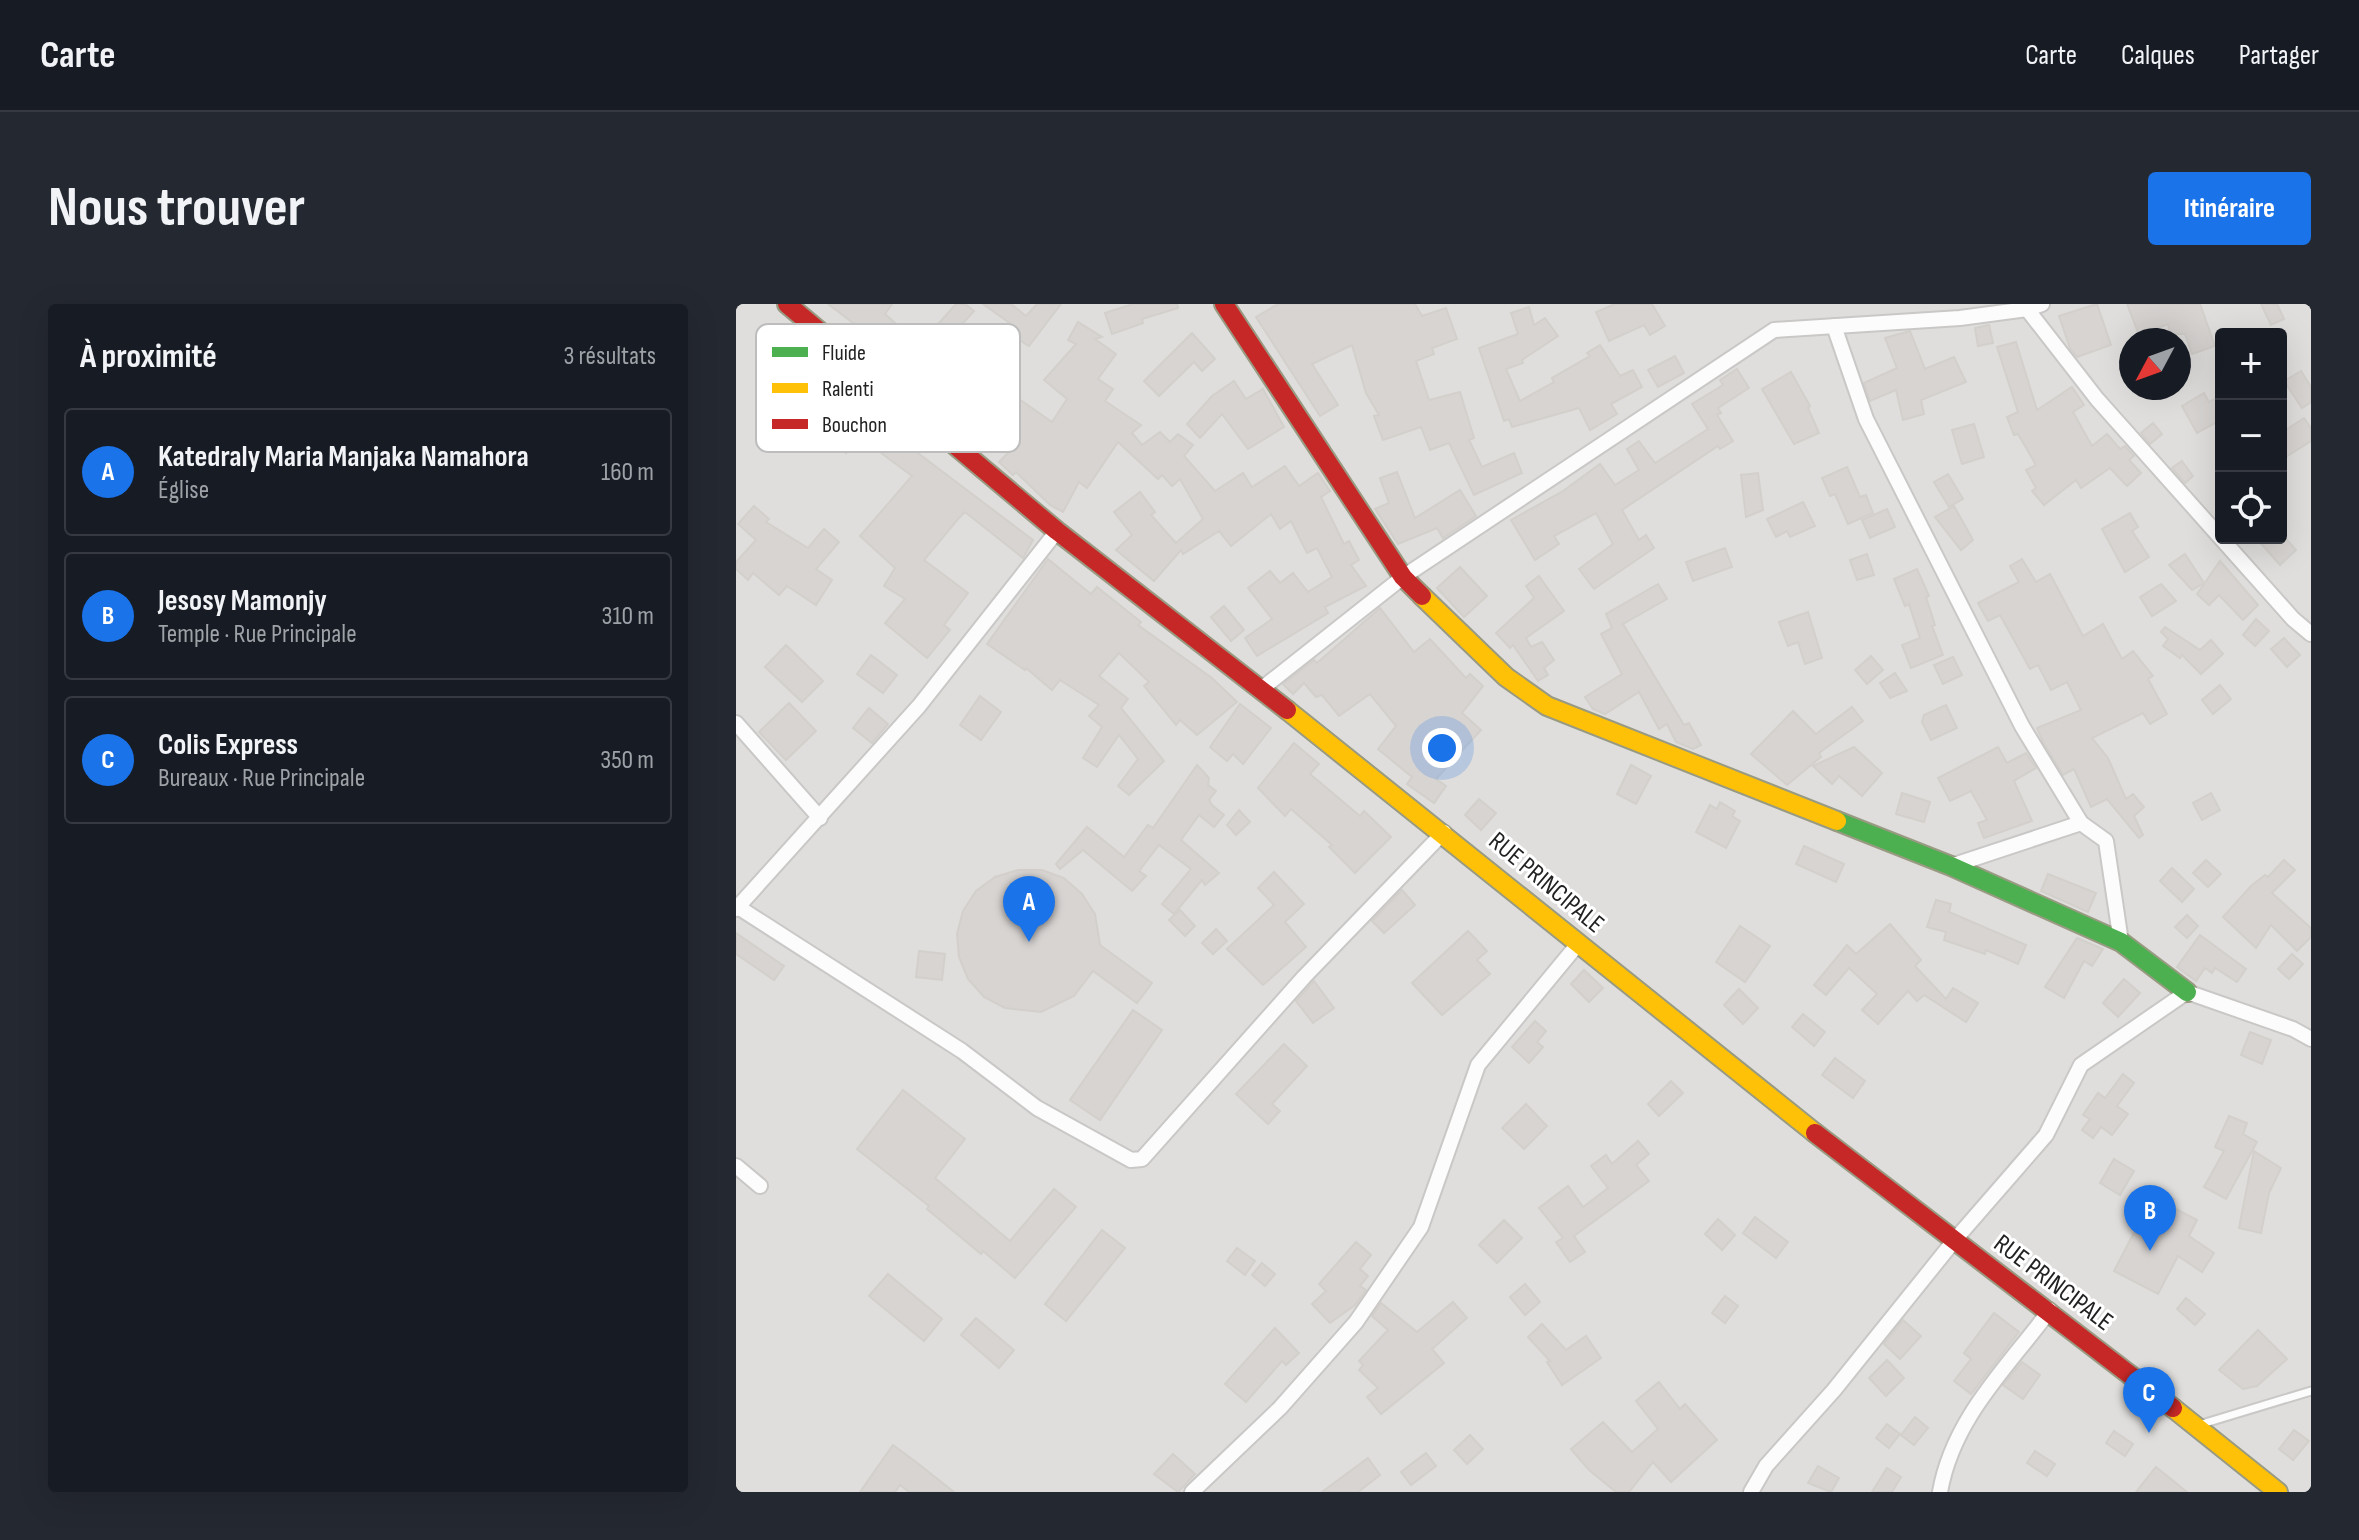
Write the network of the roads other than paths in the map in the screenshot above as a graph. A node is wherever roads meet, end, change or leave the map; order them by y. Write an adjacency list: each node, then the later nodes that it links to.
1 (787, 304): 4 (main road, RUE PRINCIPALE)
2 (1224, 304): 8 (main road)
3 (2034, 307): 5 (street); 9 (street)
4 (811, 324)
5 (1834, 326): 8 (street); 13 (street)
6 (963, 452): 7 (main road, RUE PRINCIPALE)
7 (1057, 531): 10 (main road, RUE PRINCIPALE); 12 (street)
8 (1403, 577): 10 (street); 15 (main road)
9 (2311, 634)
10 (1260, 690): 14 (main road, RUE PRINCIPALE)
11 (736, 723): 12 (street)
12 (820, 818): 16 (street)
13 (2081, 823): 15 (street); 17 (street)
14 (1444, 832): 16 (street); 18 (main road, RUE PRINCIPALE)
15 (1951, 866): 17 (main road)
16 (737, 908)
17 (2121, 942): 19 (main road)
18 (1578, 944): 23 (main road, RUE PRINCIPALE); 27 (street)
19 (2187, 992): 20 (street); 23 (street)
20 (2311, 1039)
21 (736, 1166): 22 (street)
22 (760, 1186)
23 (1953, 1242): 24 (main road, RUE PRINCIPALE); 28 (street)
24 (2050, 1310): 26 (main road, RUE PRINCIPALE); 29 (street)
25 (2311, 1391): 26 (lane)
26 (2195, 1426): 30 (main road, RUE PRINCIPALE)
27 (1192, 1492)
28 (1751, 1492)
29 (1940, 1492)
30 (2278, 1492)

